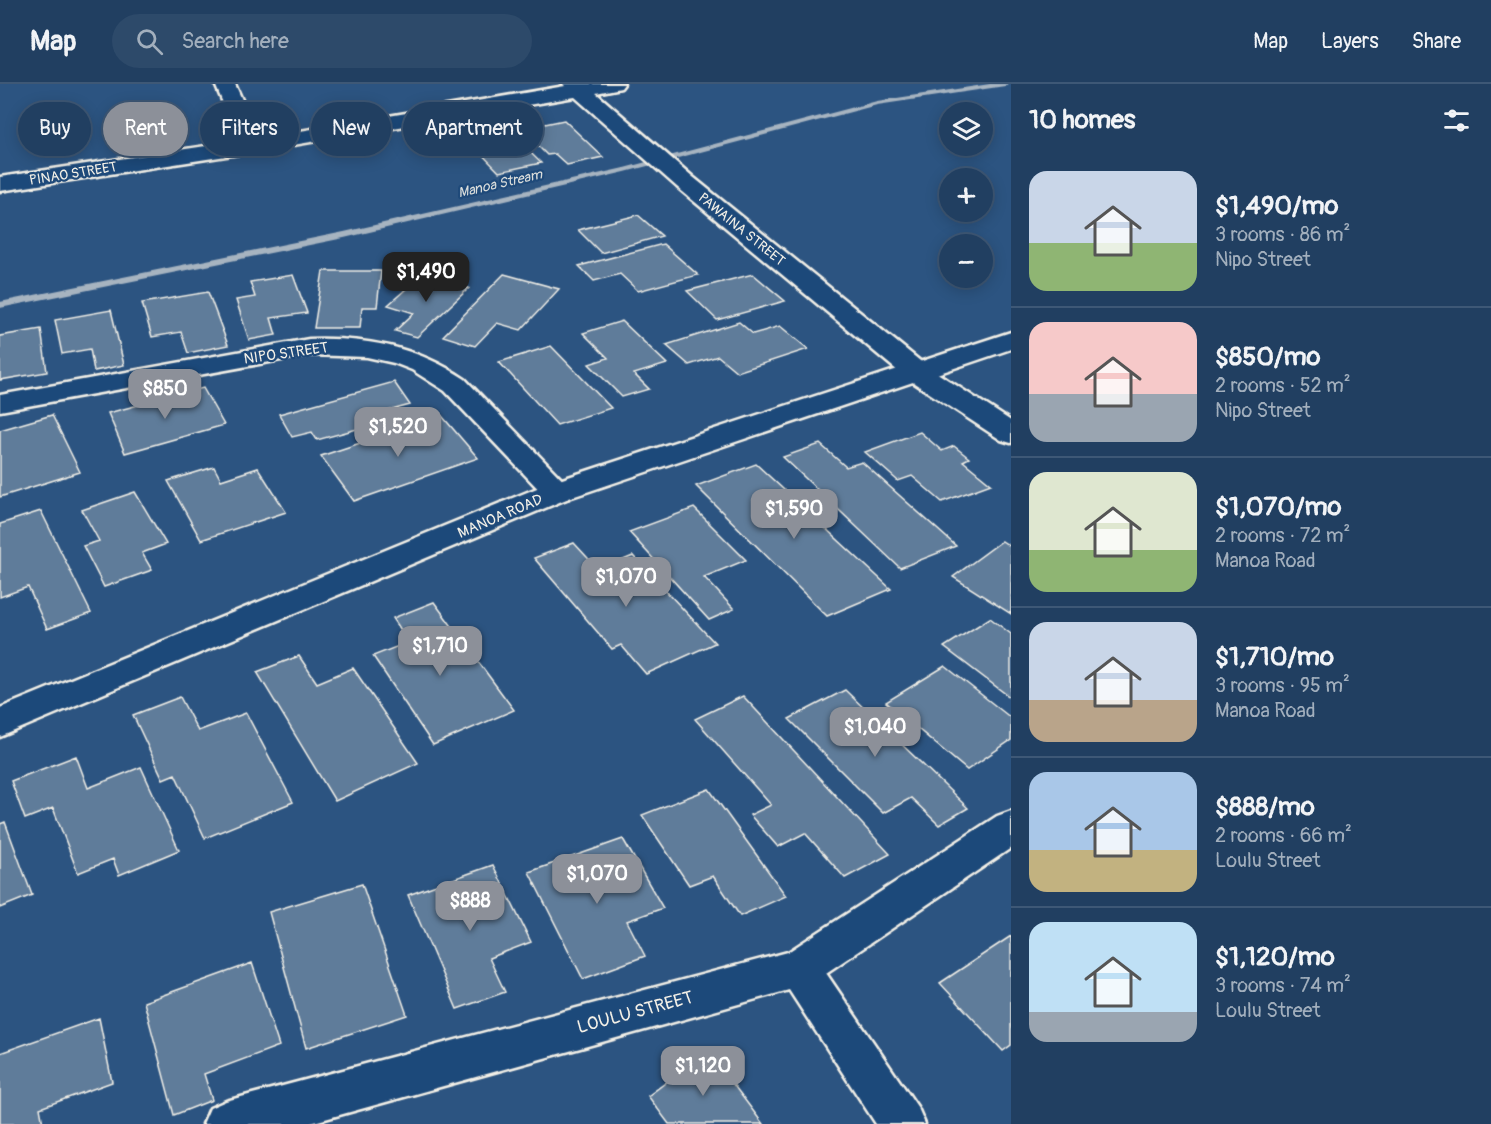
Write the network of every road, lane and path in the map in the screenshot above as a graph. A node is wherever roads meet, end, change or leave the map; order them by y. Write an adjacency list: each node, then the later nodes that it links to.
1 (225, 84): 4 (street)
2 (614, 84): 3 (street, PINAO STREET)
3 (576, 88): 5 (street, PINAO STREET); 9 (street, PAWAINA STREET)
4 (233, 102)
5 (299, 138)
6 (200, 154): 7 (street, PINAO STREET)
7 (0, 184)
8 (1011, 340): 9 (street, MANOA ROAD)
9 (915, 371): 11 (street, PAWAINA STREET); 12 (street, MANOA ROAD)
10 (0, 403): 12 (street, NIPO STREET)
11 (1011, 434)
12 (558, 491): 13 (street, MANOA ROAD)
13 (0, 723)
14 (1011, 827): 15 (street, LOULU STREET)
15 (799, 968): 16 (street, LOULU STREET); 17 (street)
16 (226, 1124)
17 (902, 1124)

